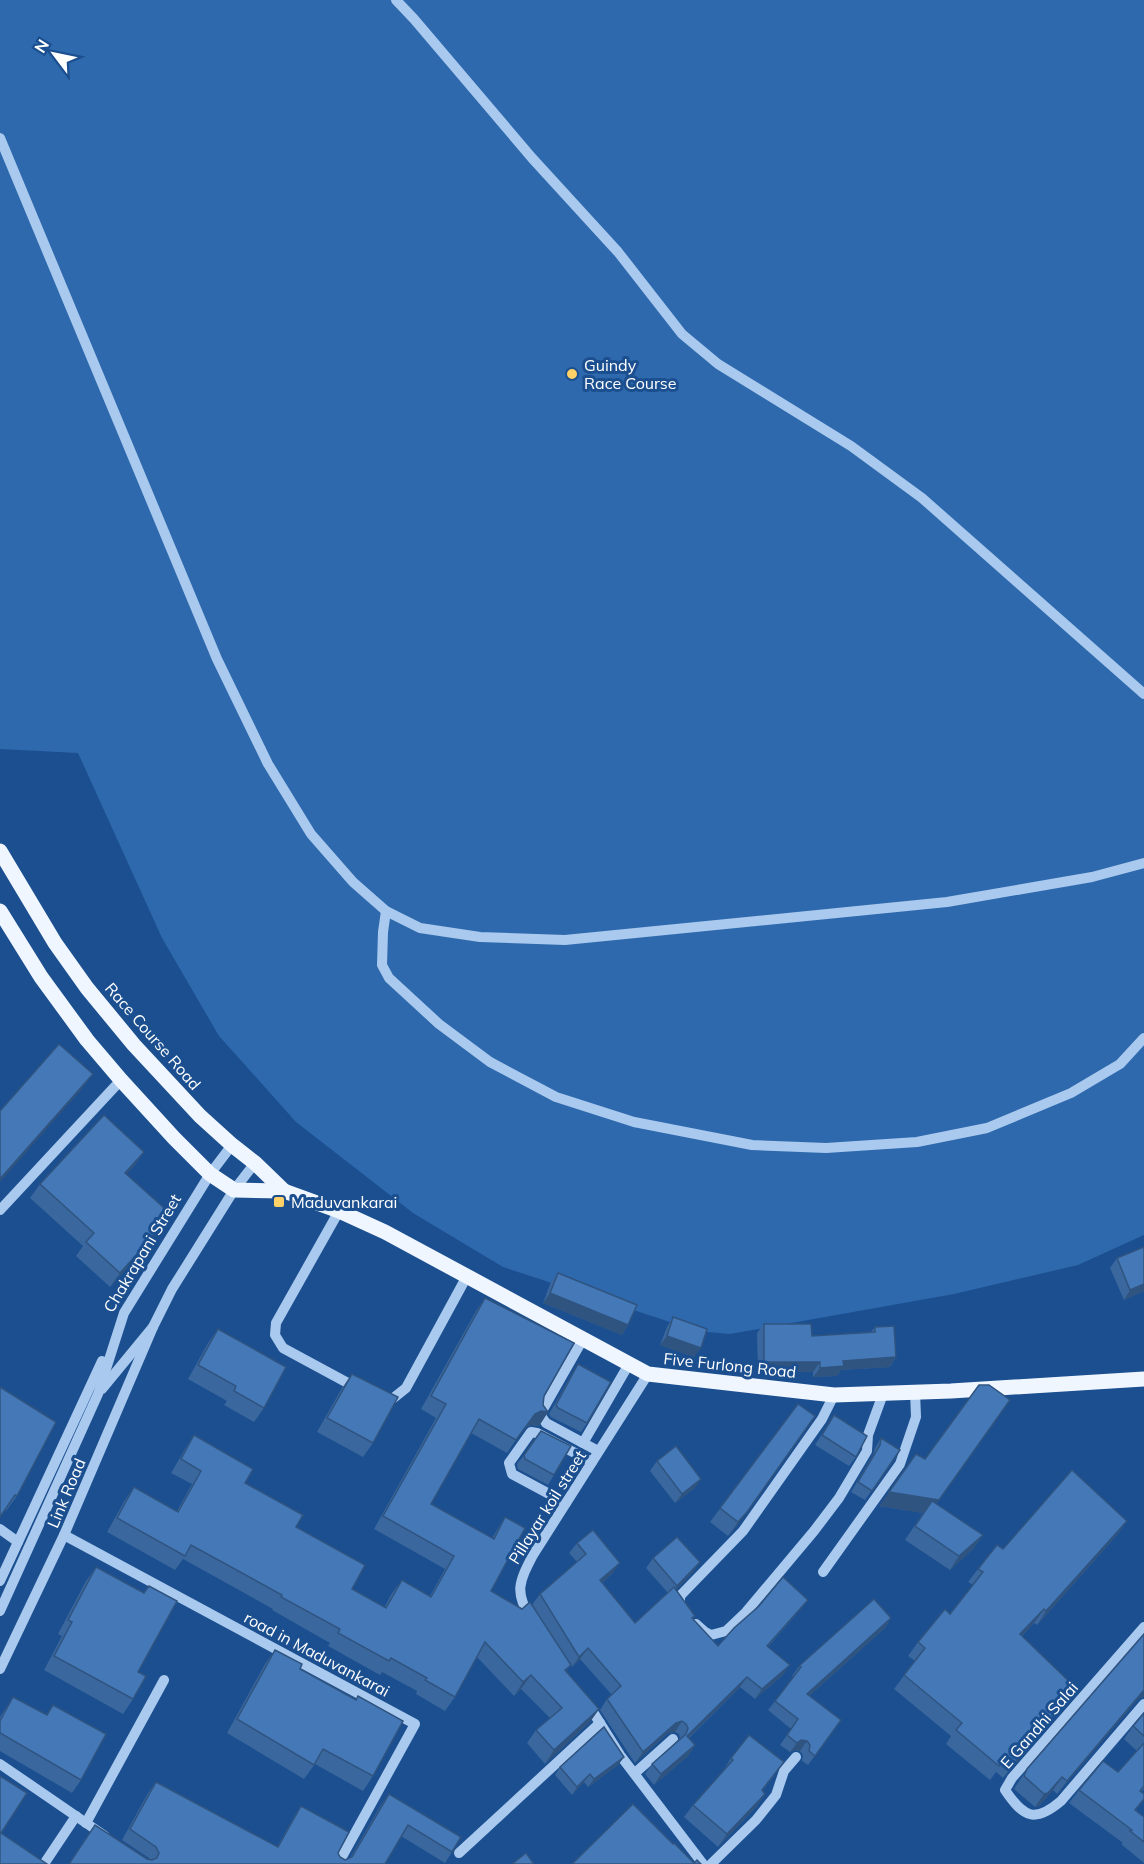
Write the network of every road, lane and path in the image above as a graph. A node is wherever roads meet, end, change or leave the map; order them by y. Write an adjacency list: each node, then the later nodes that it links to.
1 (396, 0): 3 (street)
2 (0, 138): 7 (street)
3 (1144, 694)
4 (0, 851): 10 (main road, Race Course Road)
5 (1144, 863): 7 (street)
6 (0, 911): 9 (main road)
7 (387, 911): 8 (street)
8 (1144, 1038)
9 (121, 1080): 12 (main road); 15 (street)
10 (232, 1145): 11 (main road, Five Furlong Road); 12 (street, Chakrapani Street)
11 (255, 1163): 13 (street); 14 (main road, Five Furlong Road)
12 (210, 1174): 13 (main road); 18 (street, Chakrapani Street)
13 (234, 1190): 14 (main road, Five Furlong Road); 19 (street)
14 (284, 1191): 16 (main road, Five Furlong Road)
15 (0, 1210)
16 (339, 1211): 17 (main road, Five Furlong Road); 25 (street)
17 (467, 1276): 20 (main road, Five Furlong Road); 29 (street)
18 (124, 1313): 26 (street, Chakrapani Street); 36 (street, Link Road)
19 (153, 1327): 26 (street); 35 (street, Link Road)
20 (583, 1339): 21 (main road, Five Furlong Road); 30 (street)
21 (629, 1364): 22 (main road, Five Furlong Road); 30 (street)
22 (648, 1374): 28 (main road, Five Furlong Road); 31 (street, Pillayar koil street)
23 (1144, 1379): 24 (main road, Five Furlong Road)
24 (915, 1392): 27 (main road, Five Furlong Road); 37 (street)
25 (367, 1393)
26 (98, 1394): 39 (street)
27 (883, 1394): 28 (main road, Five Furlong Road); 28 (street)
28 (834, 1395)
29 (378, 1399)
30 (583, 1443): 31 (street)
31 (598, 1451): 32 (street, Pillayar koil street)
32 (592, 1461): 33 (street, Pillayar koil street); 33 (street)
33 (566, 1503): 41 (street, Pillayar koil street)
34 (0, 1529): 36 (street)
35 (64, 1535): 42 (street, Link Road); 56 (street, road in Maduvankarai)
36 (18, 1542): 38 (street, Link Road)
37 (823, 1572)
38 (0, 1581)
39 (0, 1611)
40 (1144, 1627): 45 (street, E Gandhi Salai)
41 (541, 1633)
42 (0, 1669)
43 (164, 1680): 52 (street)
44 (580, 1693): 46 (street)
45 (1144, 1704)
46 (600, 1723): 50 (street); 54 (street)
47 (673, 1739): 50 (street)
48 (796, 1757): 58 (street)
49 (0, 1764): 51 (street)
50 (635, 1773): 57 (street)
51 (76, 1816): 52 (street); 55 (street)
52 (86, 1823): 53 (street)
53 (115, 1844)
54 (459, 1853)
55 (44, 1864)
56 (338, 1864)
57 (703, 1864)
58 (711, 1864)

